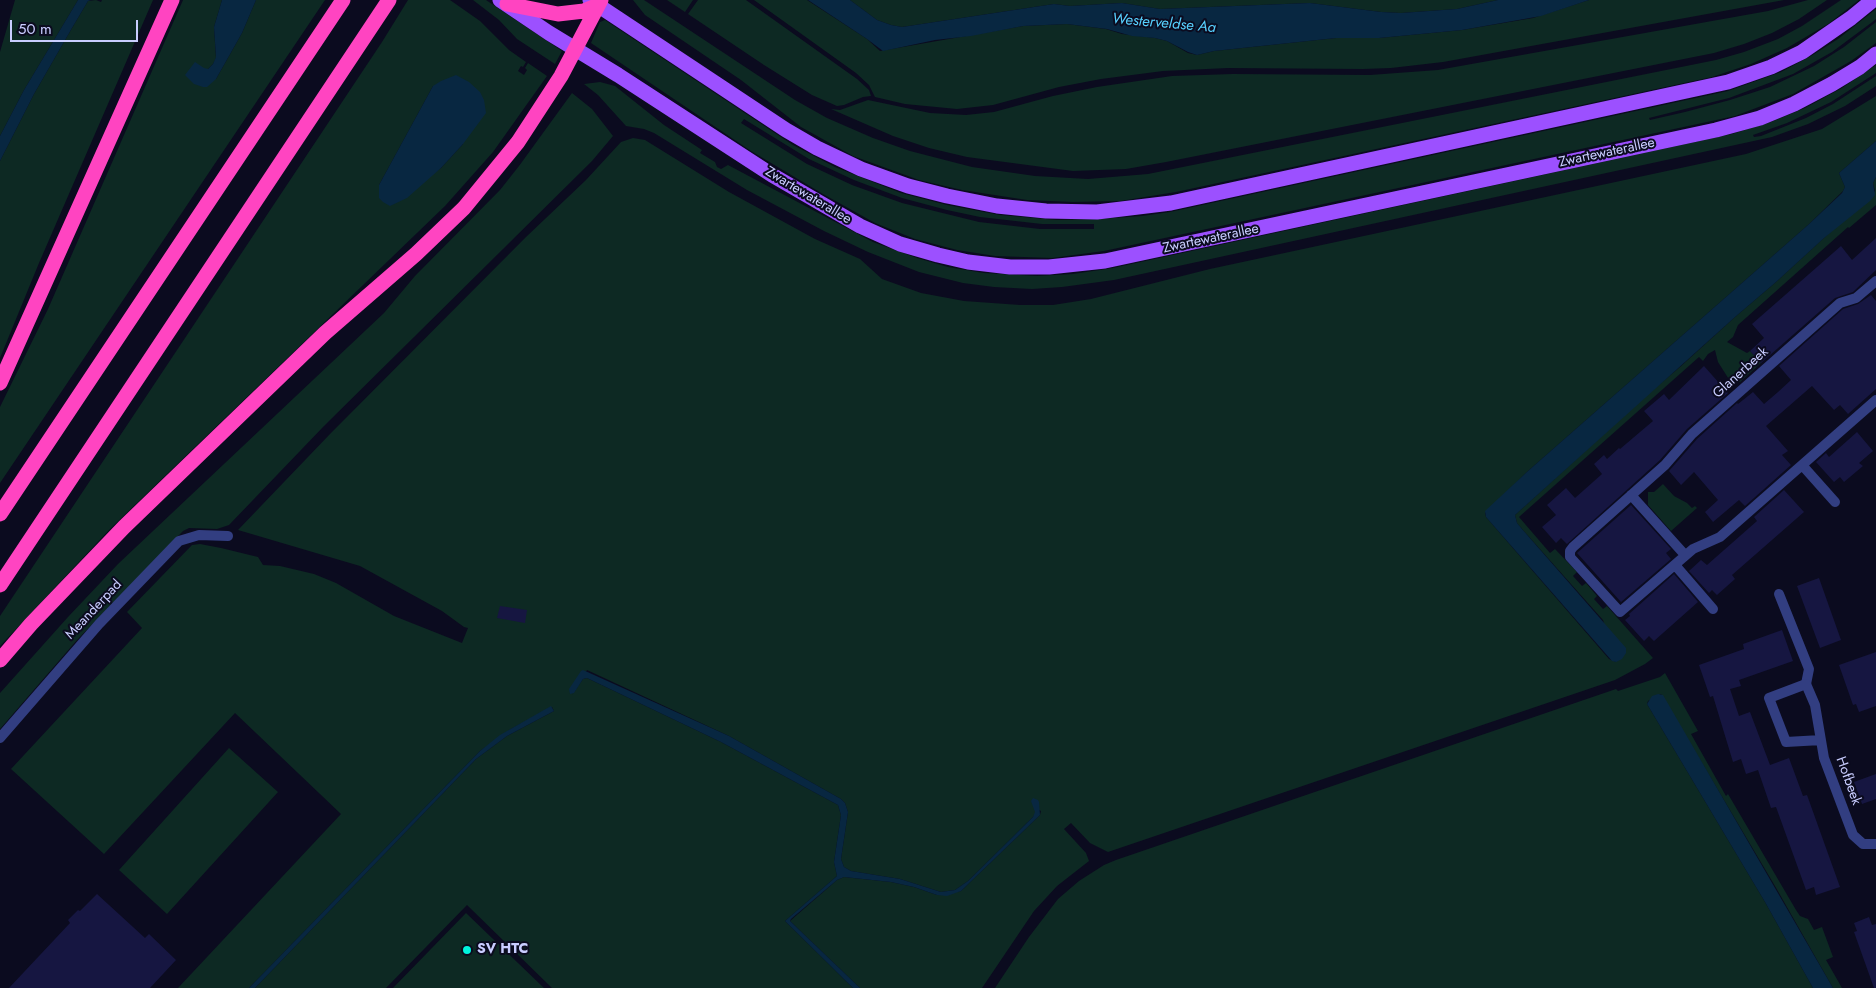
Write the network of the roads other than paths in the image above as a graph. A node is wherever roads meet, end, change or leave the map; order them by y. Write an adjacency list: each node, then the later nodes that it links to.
1 (172, 0): 10 (highway)
2 (343, 0): 15 (highway)
3 (389, 0): 19 (highway)
4 (1873, 0): 6 (main road)
5 (504, 2): 6 (highway); 7 (main road, Zwartewaterallee)
6 (596, 2): 7 (highway)
7 (575, 49): 8 (main road, Zwartewaterallee); 22 (highway)
8 (1876, 54)
9 (1876, 281): 13 (street, Glanerbeek)
10 (0, 383)
11 (1876, 400): 12 (street, Glanerbeek)
12 (1802, 465): 14 (street); 17 (street, Glanerbeek)
13 (1631, 495): 17 (street); 18 (street, Glanerbeek)
14 (1835, 502)
15 (0, 514)
16 (228, 536): 24 (street, Meanderpad)
17 (1685, 555): 18 (street, Glanerbeek)
18 (1674, 565): 21 (street)
19 (0, 584)
20 (1779, 594): 23 (street, Hofbeek)
21 (1713, 609)
22 (0, 660)
23 (1806, 684): 25 (street, Hofbeek); 25 (street)
24 (0, 738)
25 (1821, 740): 26 (street, Hofbeek)
26 (1876, 844)

